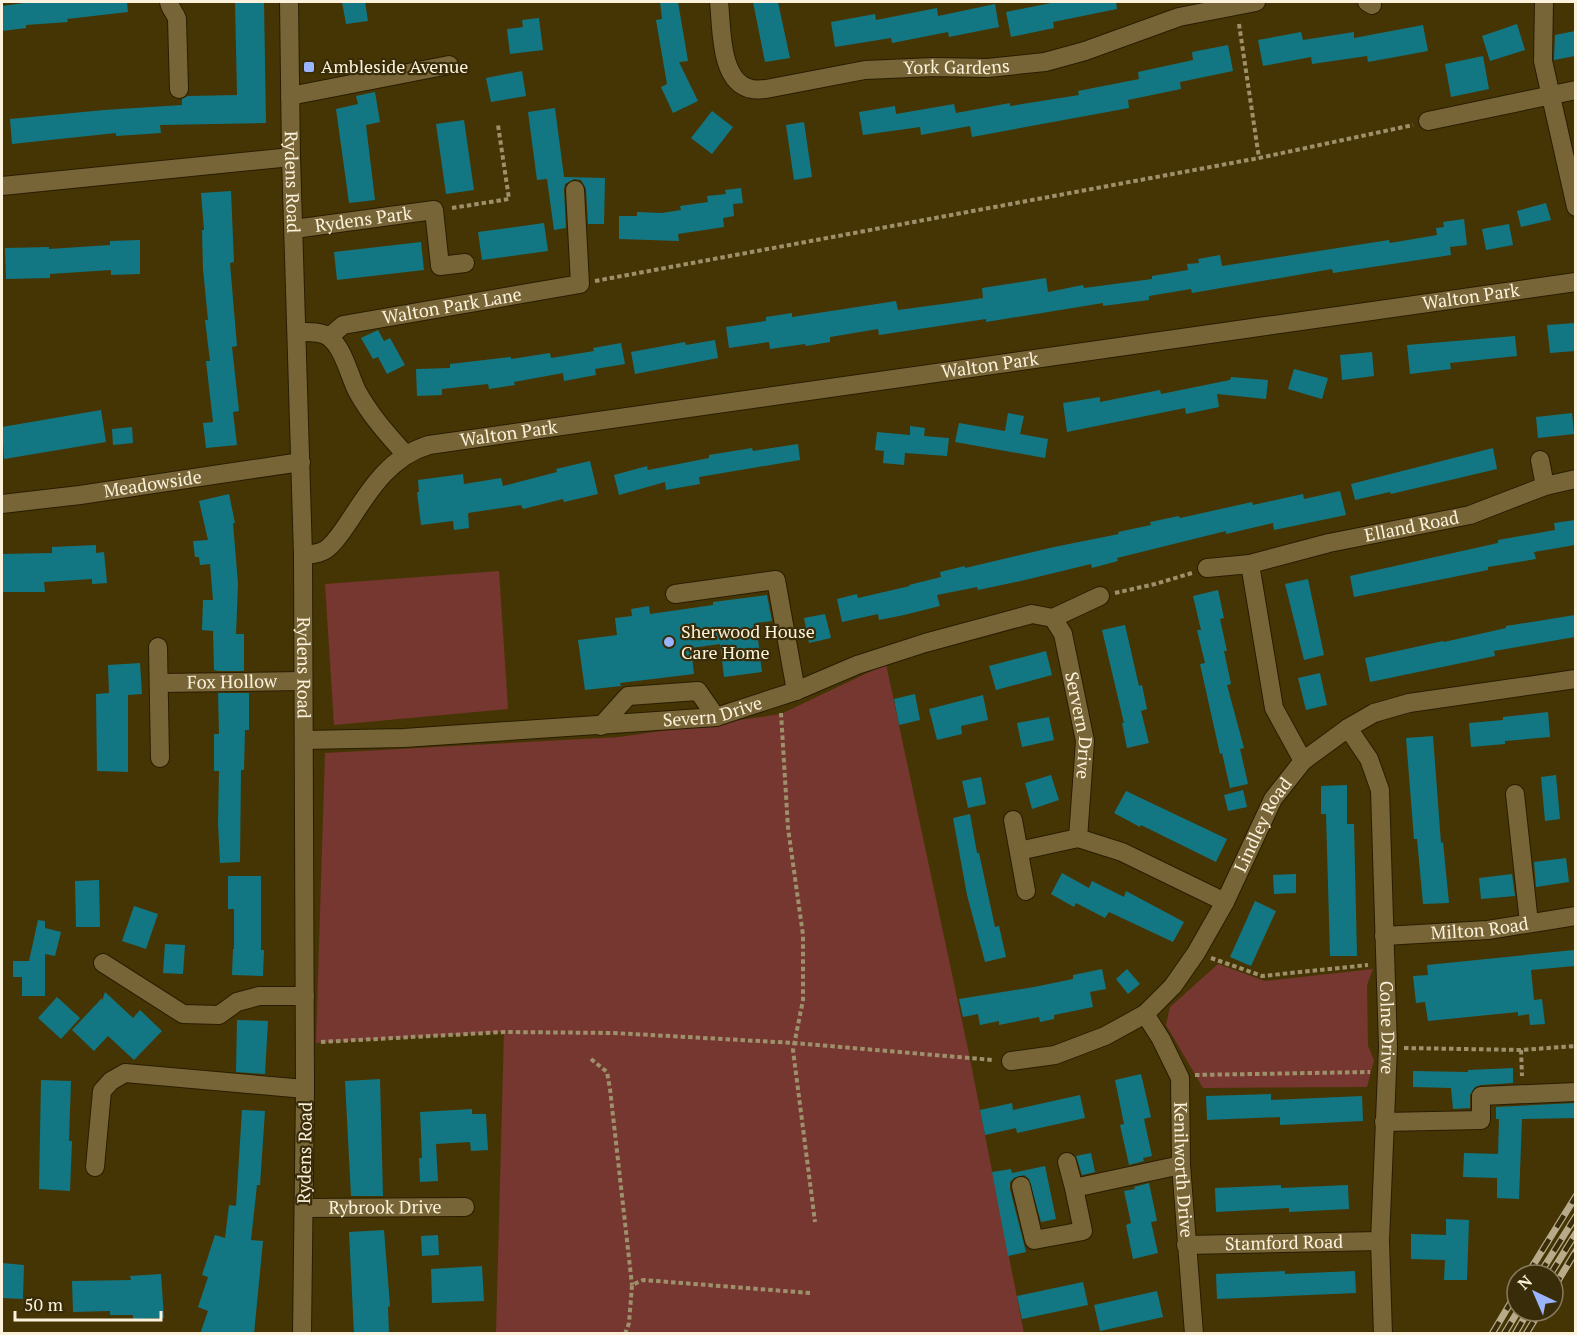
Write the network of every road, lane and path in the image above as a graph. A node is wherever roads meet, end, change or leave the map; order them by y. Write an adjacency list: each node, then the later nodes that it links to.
1 (169, 2): 8 (street)
2 (289, 2): 11 (street, Rydens Road)
3 (719, 2): 6 (street, York Gardens)
4 (1256, 2): 6 (street, York Gardens)
5 (1544, 2): 10 (street)
6 (1236, 5): 15 (path)
7 (449, 65): 11 (street)
8 (179, 89)
9 (1575, 90): 10 (street)
10 (1550, 94): 12 (street); 18 (street)
11 (290, 96): 14 (street, Rydens Road)
12 (1428, 122): 15 (path)
13 (498, 125): 19 (path)
14 (291, 157): 16 (street); 20 (street, Rydens Road)
15 (1259, 158): 23 (path)
16 (2, 186)
17 (575, 190): 23 (street)
18 (1575, 207)
19 (434, 210): 20 (street, Rydens Park); 21 (street)
20 (294, 229): 24 (street, Rydens Road)
21 (465, 263)
22 (1575, 282): 26 (street, Walton Park)
23 (580, 284): 25 (street, Walton Park Lane)
24 (297, 332): 25 (street); 28 (street, Rydens Road)
25 (329, 337): 26 (street)
26 (406, 454): 32 (street, Walton Park)
27 (1540, 460): 30 (street)
28 (301, 462): 31 (street, Meadowside); 32 (street, Rydens Road)
29 (1575, 479): 30 (street, Elland Road)
30 (1545, 486): 33 (street, Elland Road)
31 (2, 504)
32 (303, 555): 40 (street, Rydens Road)
33 (1250, 564): 34 (street, Elland Road); 48 (street)
34 (1208, 568): 36 (path)
35 (675, 594): 42 (street)
36 (1100, 596): 37 (street, Severn Drive)
37 (1053, 618): 42 (street, Severn Drive); 51 (street, Servern Drive)
38 (158, 647): 41 (street, Fox Hollow)
39 (1575, 679): 45 (street, Lindley Road)
40 (303, 681): 41 (street, Fox Hollow); 46 (street, Rydens Road)
41 (160, 683): 47 (street, Fox Hollow)
42 (788, 694): 43 (street, Severn Drive); 64 (path)
43 (716, 717): 44 (street, Severn Drive); 44 (street)
44 (602, 726): 46 (street, Severn Drive)
45 (1348, 728): 48 (street, Lindley Road); 57 (street, Colne Drive)
46 (304, 740): 61 (street, Rydens Road)
47 (160, 758)
48 (1303, 761): 54 (street, Lindley Road)
49 (1515, 794): 56 (street)
50 (1013, 820): 52 (street)
51 (1078, 838): 52 (street); 54 (street)
52 (1019, 851): 53 (street)
53 (1026, 891)
54 (1225, 902): 58 (street, Lindley Road)
55 (1575, 916): 56 (street, Milton Road)
56 (1529, 923): 57 (street, Milton Road)
57 (1384, 936): 60 (street, Colne Drive)
58 (1196, 953): 60 (path); 62 (street, Lindley Road)
59 (103, 963): 61 (street)
60 (1385, 963): 66 (street, Colne Drive)
61 (305, 996): 63 (street, Rydens Road)
62 (1145, 1014): 69 (street, Lindley Road); 71 (street, Kenilworth Drive)
63 (305, 1043): 64 (path); 72 (street, Rydens Road)
64 (794, 1043): 69 (path); 83 (path)
65 (1575, 1046): 67 (path)
66 (1388, 1047): 67 (path); 70 (street, Colne Drive)
67 (1521, 1050): 74 (path)
68 (591, 1059): 86 (path)
69 (1011, 1061)
70 (1387, 1071): 71 (path); 75 (street, Colne Drive)
71 (1180, 1078): 77 (street, Kenilworth Drive)
72 (306, 1089): 78 (street); 82 (street, Rydens Road)
73 (1575, 1092): 74 (street)
74 (1522, 1094): 75 (street)
75 (1384, 1122): 84 (street, Colne Drive)
76 (1067, 1162): 80 (street)
77 (1181, 1165): 80 (street); 85 (street, Kenilworth Drive)
78 (94, 1167)
79 (1022, 1186): 80 (street)
80 (1074, 1188)
81 (465, 1207): 82 (street, Rybrook Drive)
82 (304, 1208): 89 (street, Rydens Road)
83 (815, 1222)
84 (1380, 1241): 85 (street, Stamford Road); 91 (street, Colne Drive)
85 (1186, 1245): 90 (street, Kenilworth Drive)
86 (632, 1285): 87 (path); 88 (path)
87 (810, 1293)
88 (626, 1333)
89 (302, 1334)
90 (1194, 1334)
91 (1383, 1334)

